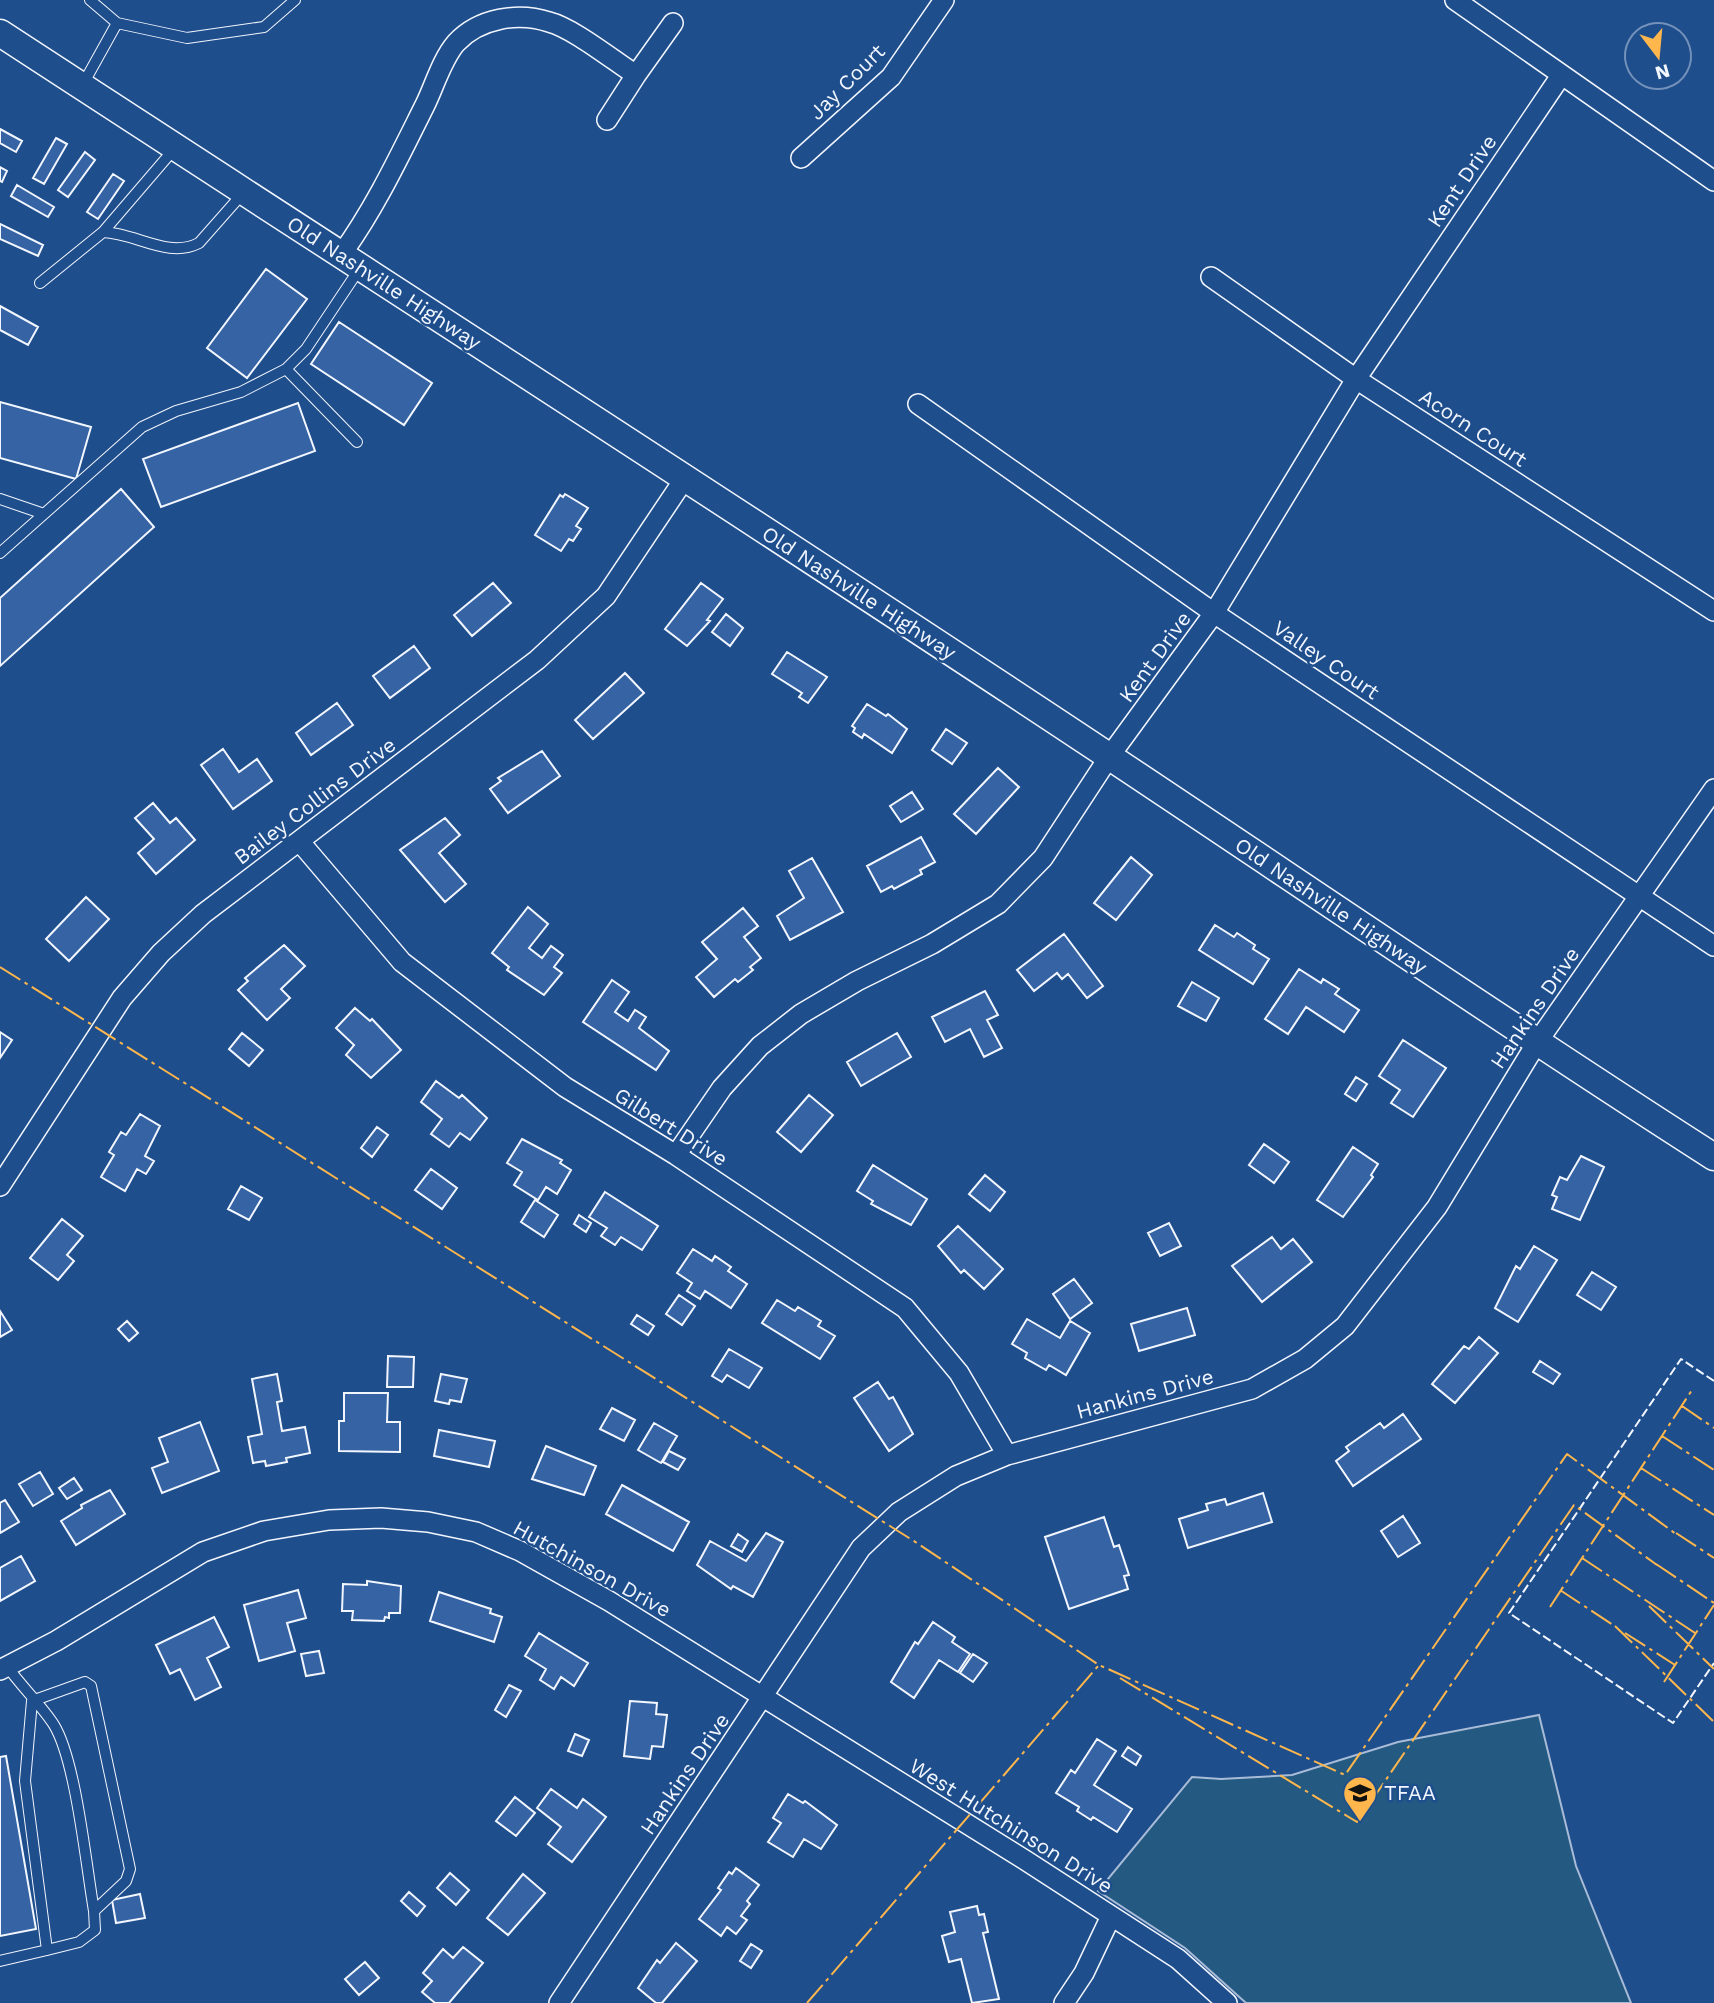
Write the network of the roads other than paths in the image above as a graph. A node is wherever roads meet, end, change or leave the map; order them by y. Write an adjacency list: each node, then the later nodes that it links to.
1 (90, 0): 5 (lane)
2 (295, 0): 5 (lane)
3 (944, 0): 13 (street, Jay Court)
4 (1456, 0): 9 (street)
5 (117, 23): 10 (lane)
6 (673, 23): 8 (street)
7 (0, 33): 10 (main road, Old Nashville Highway)
8 (636, 75): 11 (street); 17 (street)
9 (1560, 76): 14 (street); 21 (street, Kent Drive)
10 (82, 86): 12 (main road, Old Nashville Highway)
11 (607, 120)
12 (175, 147): 15 (main road, Old Nashville Highway); 16 (lane)
13 (801, 158)
14 (1714, 181)
15 (244, 192): 16 (lane); 17 (main road, Old Nashville Highway)
16 (103, 232): 19 (lane)
17 (351, 261): 20 (lane); 24 (main road, Old Nashville Highway)
18 (1211, 277): 21 (street, Acorn Court)
19 (40, 283)
20 (286, 369): 23 (lane); 26 (lane)
21 (1356, 379): 28 (street, Acorn Court); 29 (street, Kent Drive)
22 (918, 404): 29 (street, Valley Court)
23 (357, 442)
24 (685, 478): 30 (main road, Old Nashville Highway); 32 (street, Bailey Collins Drive)
25 (0, 499): 26 (lane)
26 (44, 514): 27 (lane)
27 (0, 553)
28 (1714, 611)
29 (1214, 613): 30 (street, Kent Drive); 33 (street, Valley Court)
30 (1109, 757): 35 (main road, Old Nashville Highway); 36 (street, Kent Drive)
31 (1714, 789): 33 (street, Hankins Drive)
32 (300, 842): 36 (street, Gilbert Drive); 38 (street, Bailey Collins Drive)
33 (1639, 897): 34 (street, Valley Court); 35 (street, Hankins Drive)
34 (1714, 946)
35 (1536, 1044): 37 (main road, Old Nashville Highway); 39 (street, Hankins Drive)
36 (676, 1155): 39 (street, Gilbert Drive)
37 (1714, 1157)
38 (0, 1186)
39 (1007, 1455): 41 (street, Hankins Drive)
40 (3, 1668): 41 (street, Hutchinson Drive); 42 (lane)
41 (764, 1697): 44 (street, West Hutchinson Drive); 47 (street, Hankins Drive)
42 (32, 1700): 43 (lane); 43 (lane); 45 (lane)
43 (94, 1911): 45 (lane)
44 (1111, 1916): 48 (street); 49 (street, West Hutchinson Drive)
45 (47, 1950): 46 (lane)
46 (0, 1961)
47 (559, 2003)
48 (1064, 2003)
49 (1227, 2003)

